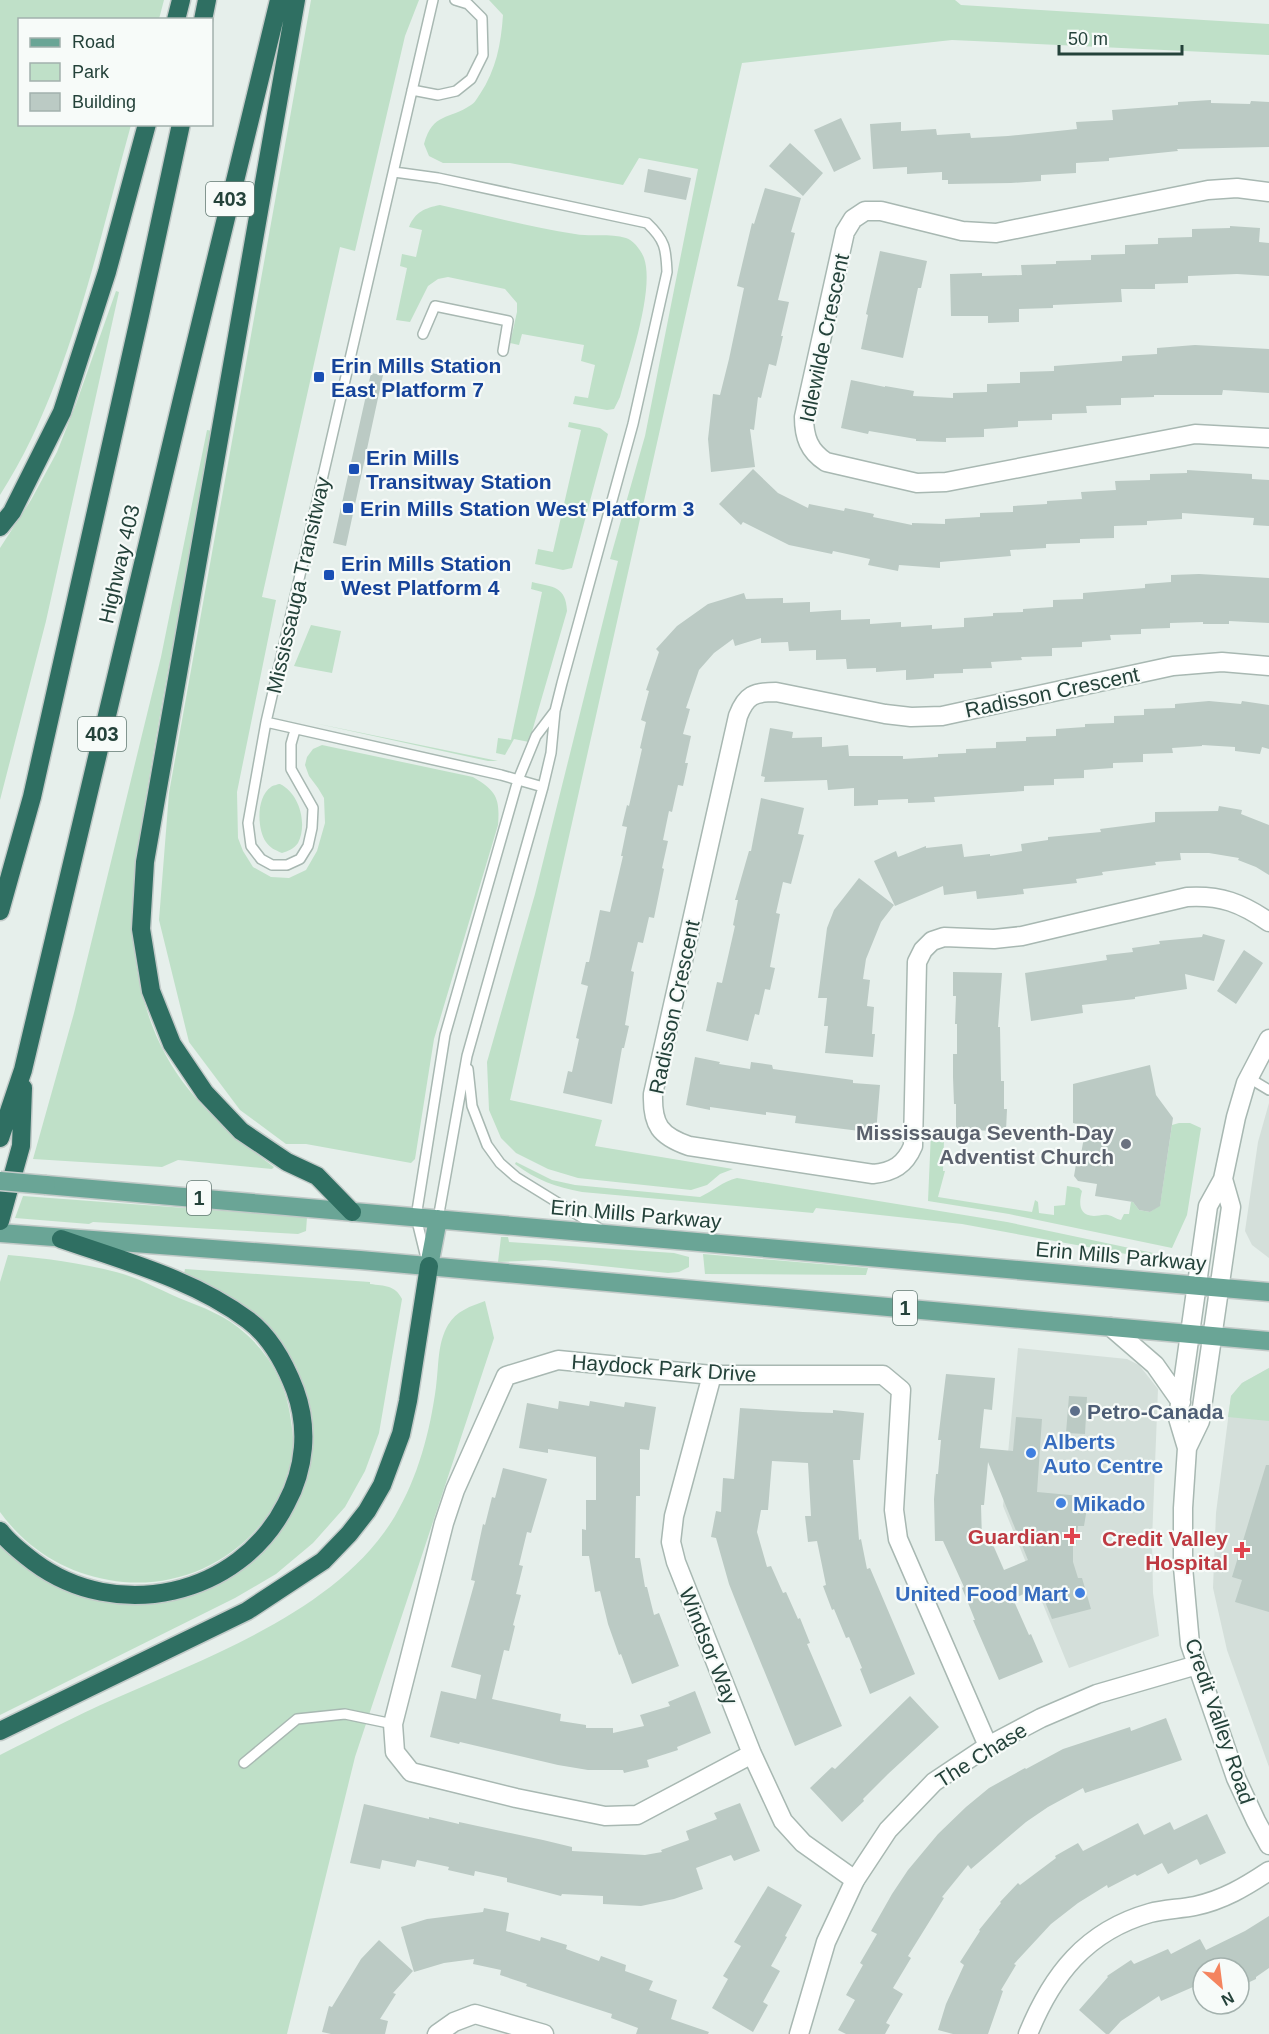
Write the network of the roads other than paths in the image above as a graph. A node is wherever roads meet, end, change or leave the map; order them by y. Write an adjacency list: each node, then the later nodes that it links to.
1 (182, 0): 7 (highway)
2 (207, 0): 8 (highway)
3 (279, 0): 28 (highway, Highway 403 / 403)
4 (296, 0): 34 (highway)
5 (433, 0): 9 (lane, Mississauga Transitway)
6 (455, 0): 9 (lane)
7 (177, 18)
8 (203, 18)
9 (412, 90): 12 (lane, Mississauga Transitway)
10 (146, 126): 17 (highway)
11 (181, 126): 24 (highway, Highway 403 / 403)
12 (394, 172): 19 (lane); 20 (lane, Mississauga Transitway)
13 (1269, 192): 16 (street, Idlewilde Crescent)
14 (423, 334): 15 (lane)
15 (503, 351)
16 (1269, 438)
17 (0, 527)
18 (1269, 666): 25 (street, Radisson Crescent)
19 (555, 711): 22 (lane); 23 (lane)
20 (266, 722): 21 (lane, Mississauga Transitway); 21 (lane)
21 (295, 730): 22 (lane, Mississauga Transitway)
22 (518, 780): 23 (lane, Mississauga Transitway); 35 (lane)
23 (543, 787): 27 (lane)
24 (0, 911)
25 (1269, 922)
26 (1269, 1039): 29 (street, Credit Valley Road)
27 (467, 1056): 36 (lane); 39 (lane)
28 (23, 1070): 31 (highway, Highway 403 / 403); 37 (highway)
29 (1249, 1077): 30 (lane); 32 (street, Credit Valley Road)
30 (1269, 1089)
31 (0, 1138)
32 (1223, 1179): 42 (street, Credit Valley Road); 43 (street, Credit Valley Road)
33 (0, 1181): 34 (main road, Erin Mills Parkway / 1, bridge)
34 (351, 1212): 35 (main road, Erin Mills Parkway / 1)
35 (416, 1217): 36 (main road, Erin Mills Parkway / 1); 41 (lane)
36 (438, 1219): 39 (main road, Erin Mills Parkway / 1); 41 (main road)
37 (0, 1221)
38 (0, 1233): 40 (main road, 1)
39 (610, 1234): 42 (main road, Erin Mills Parkway / 1)
40 (61, 1239): 41 (main road, 1); 52 (highway)
41 (429, 1266): 45 (main road, 1); 55 (highway)
42 (1197, 1285): 43 (main road, Erin Mills Parkway / 1); 46 (street, Credit Valley Road)
43 (1220, 1287): 44 (main road, Erin Mills Parkway / 1); 47 (street, Credit Valley Road)
44 (1269, 1292)
45 (1111, 1327): 46 (main road, 1); 50 (street)
46 (1190, 1334): 47 (main road, 1); 50 (street, Credit Valley Road)
47 (1213, 1336): 48 (main road, 1); 51 (street, Credit Valley Road)
48 (1269, 1341)
49 (712, 1375): 54 (street, Haydock Park Drive); 56 (street, Haydock Park Drive); 57 (street, Windsor Way)
50 (1180, 1402): 51 (street, Credit Valley Road)
51 (1187, 1449): 53 (street, Credit Valley Road)
52 (0, 1532)
53 (1197, 1665): 56 (street, The Chase); 59 (street, Credit Valley Road)
54 (393, 1724): 57 (street, Haydock Park Drive); 58 (lane)
55 (0, 1731)
56 (988, 1746): 61 (street, The Chase)
57 (752, 1754): 61 (street, Windsor Way)
58 (244, 1763)
59 (1269, 1845)
60 (1269, 1871): 65 (street)
61 (855, 1880): 64 (street, The Chase)
62 (437, 2034): 63 (street)
63 (544, 2034)
64 (799, 2034)
65 (1028, 2034)

